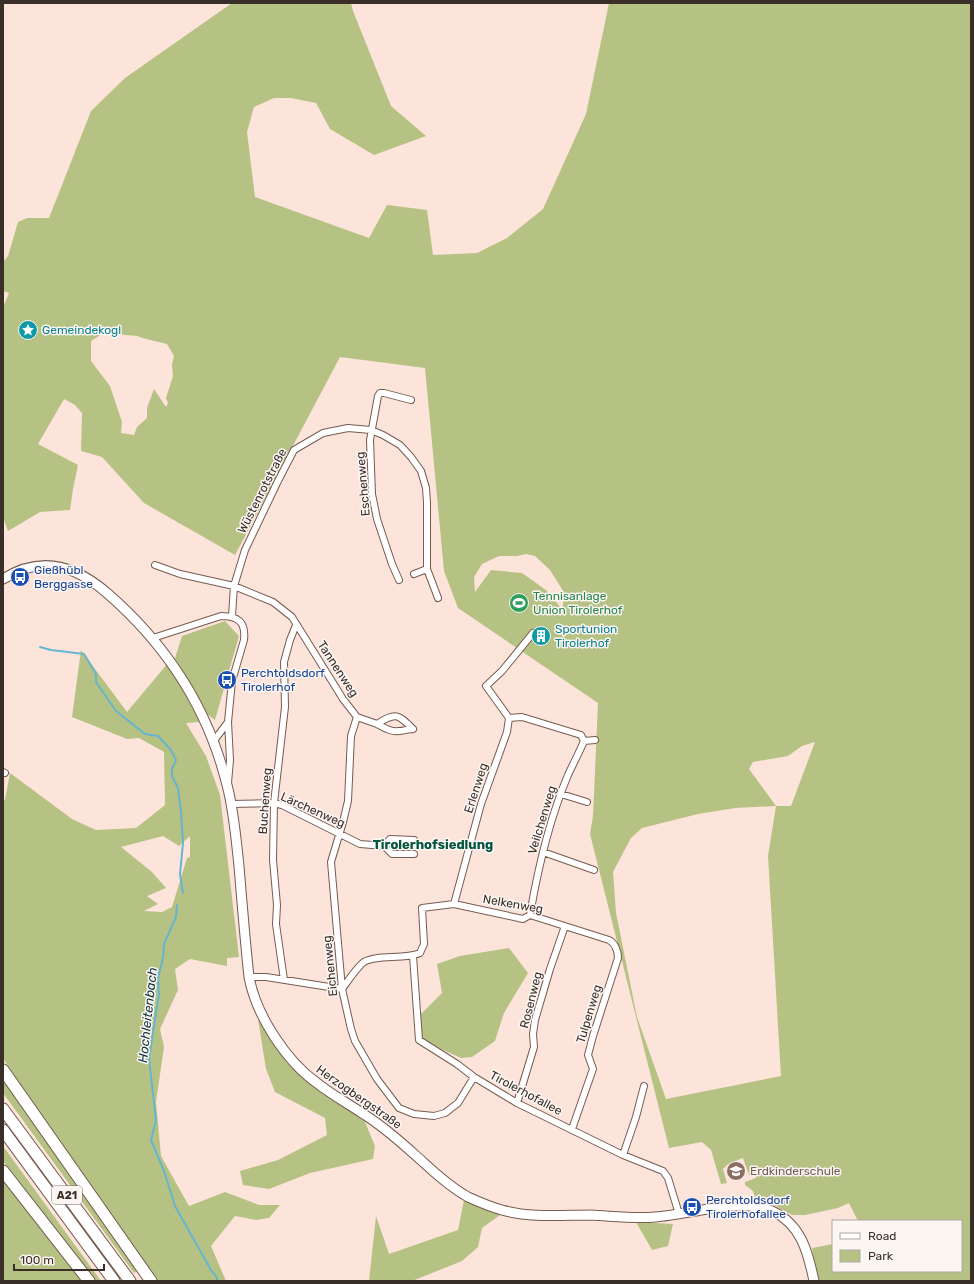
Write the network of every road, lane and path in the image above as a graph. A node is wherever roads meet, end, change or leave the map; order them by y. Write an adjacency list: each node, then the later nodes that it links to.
1 (411, 400): 2 (street, Eschenweg)
2 (371, 430): 4 (street, Wüstenrotstraße); 7 (street, Eschenweg); 8 (street, Wüstenrotstraße)
3 (155, 565): 8 (street, Tannenweg)
4 (427, 569): 5 (street); 9 (street, Wüstenrotstraße)
5 (414, 574)
6 (3, 579): 13 (main road, Herzogbergstraße)
7 (399, 580)
8 (234, 586): 10 (street, Wüstenrotstraße); 11 (street, Tannenweg)
9 (438, 598)
10 (232, 616): 13 (street); 16 (street)
11 (296, 625): 14 (street, Tannenweg); 24 (street, Buchenweg)
12 (533, 633): 15 (street)
13 (153, 638): 20 (main road, Herzogbergstraße)
14 (357, 717): 17 (street); 26 (street, Eichenweg)
15 (509, 718): 19 (street); 32 (street, Erlenweg)
16 (228, 722): 20 (street); 21 (street)
17 (377, 724): 17 (street)
18 (595, 740): 19 (street)
19 (584, 741): 22 (street, Veilchenweg)
20 (213, 742): 21 (main road, Herzogbergstraße)
21 (228, 785): 25 (main road, Herzogbergstraße)
22 (561, 794): 23 (street); 29 (street, Veilchenweg)
23 (587, 802)
24 (274, 803): 25 (street, Lärchenweg); 26 (street, Lärchenweg); 38 (street, Buchenweg)
25 (231, 804): 37 (main road, Herzogbergstraße)
26 (339, 833): 28 (street, Lärchenweg); 39 (street, Eichenweg)
27 (414, 840): 28 (street, Lärchenweg)
28 (384, 846): 30 (street, Lärchenweg)
29 (543, 852): 31 (street); 33 (street, Veilchenweg)
30 (414, 854)
31 (594, 870)
32 (454, 904): 33 (street, Nelkenweg); 36 (street, Nelkenweg)
33 (530, 915): 34 (street, Nelkenweg)
34 (565, 926): 35 (street, Nelkenweg); 43 (street, Rosenweg)
35 (617, 950): 46 (street, Tulpenweg)
36 (413, 956): 39 (street); 41 (street, Tirolerhofallee)
37 (249, 977): 38 (street); 49 (main road, Herzogbergstraße)
38 (284, 980): 39 (street)
39 (342, 989): 41 (street, Eichenweg)
40 (3, 1070): 53 (highway)
41 (474, 1077): 43 (street, Tirolerhofallee)
42 (644, 1086): 47 (street)
43 (517, 1103): 46 (street, Tirolerhofallee)
44 (3, 1109): 52 (highway, A21)
45 (3, 1130): 51 (highway, A21)
46 (572, 1130): 47 (street, Tirolerhofallee)
47 (623, 1155): 49 (street, Tirolerhofallee)
48 (3, 1171): 50 (highway)
49 (679, 1214): 54 (main road, Herzogbergstraße)
50 (89, 1281)
51 (114, 1281)
52 (130, 1281)
53 (151, 1281)
54 (814, 1281)

